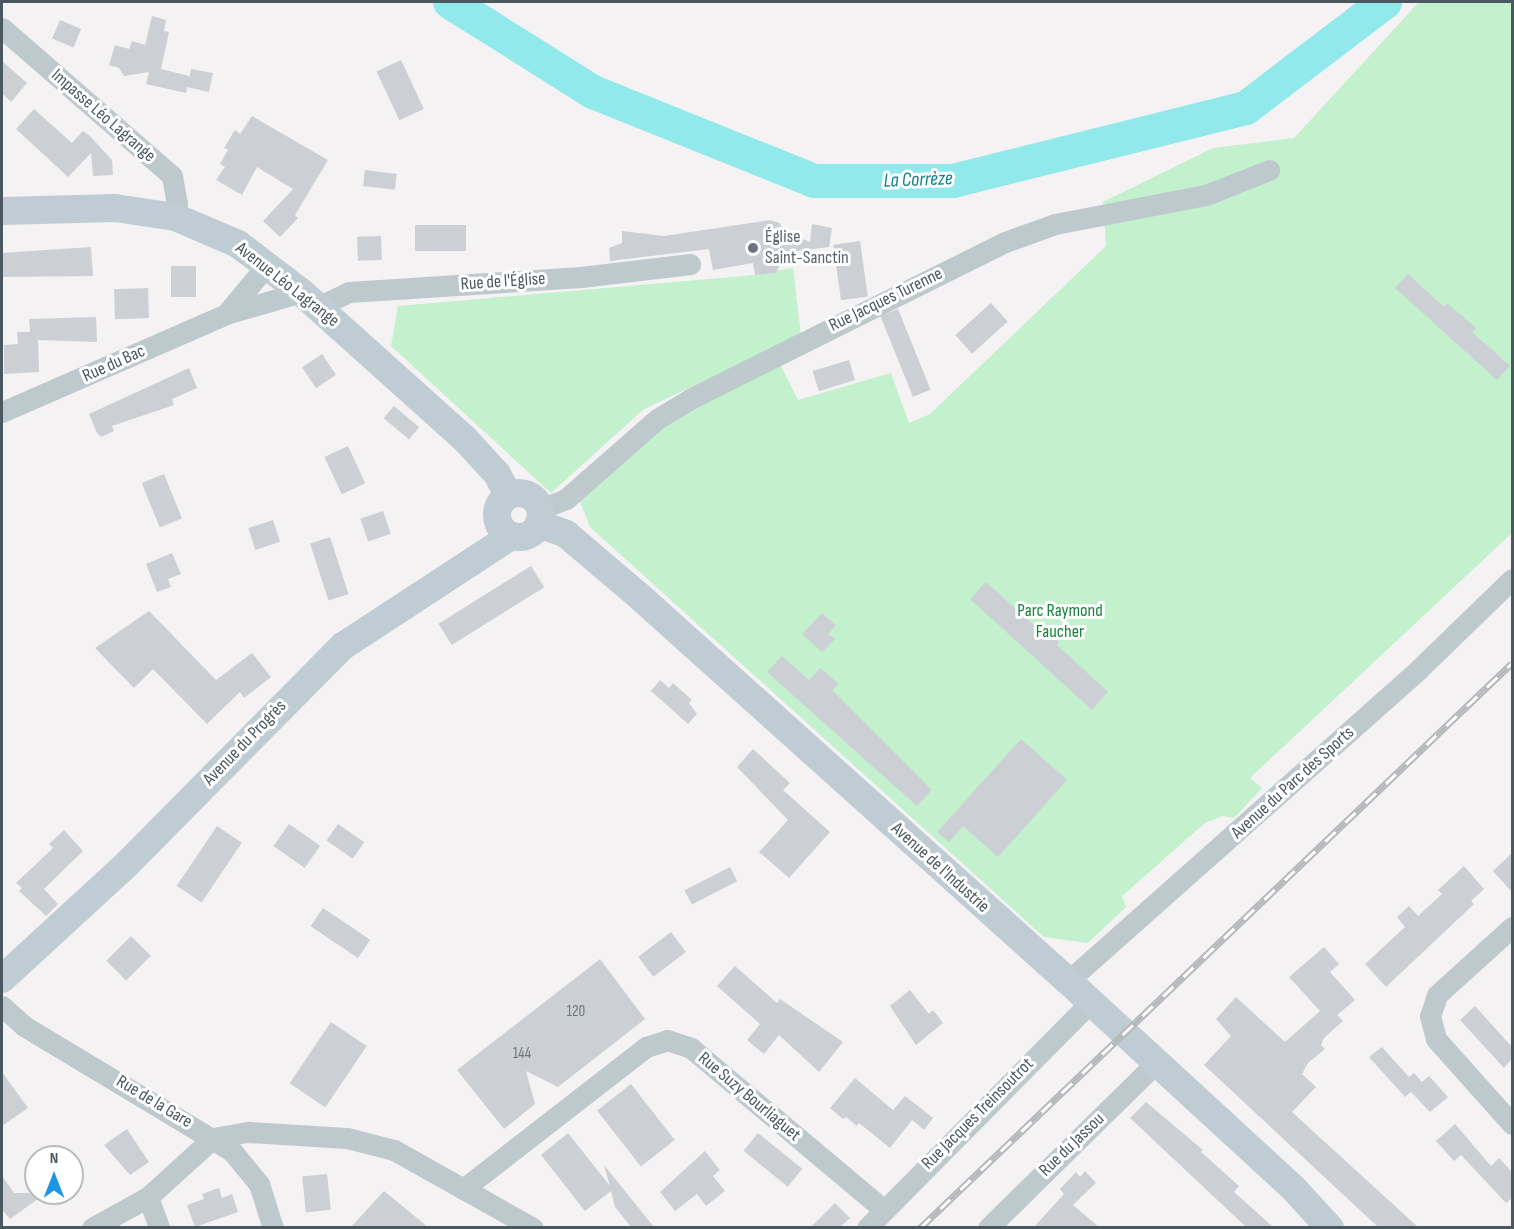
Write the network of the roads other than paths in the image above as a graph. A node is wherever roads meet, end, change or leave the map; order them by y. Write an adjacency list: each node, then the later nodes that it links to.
1 (2, 28): 4 (street, Impasse Léo Lagrange)
2 (1269, 170): 11 (street, Rue Jacques Turenne)
3 (2, 211): 4 (main road, Avenue Léo Lagrange)
4 (175, 218): 6 (main road, Avenue Léo Lagrange)
5 (690, 264): 7 (street, Rue de l'Église)
6 (266, 266): 7 (main road, Avenue Léo Lagrange); 8 (street, Rue du Bac)
7 (310, 299): 8 (street, Rue du Bac); 10 (main road, Avenue Léo Lagrange)
8 (226, 314): 9 (street, Rue du Bac)
9 (2, 412)
10 (508, 495): 11 (main road); 12 (main road)
11 (539, 517): 12 (main road); 16 (main road, Avenue de l'Industrie)
12 (511, 536): 15 (main road, Avenue du Progrès)
13 (1512, 579): 16 (street, Avenue du Parc des Sports)
14 (1512, 927): 20 (street)
15 (2, 979)
16 (1068, 981): 17 (main road, Avenue de l'Industrie)
17 (1090, 1002): 19 (main road, Avenue de l'Industrie); 24 (street, Rue Jacques Treinsoutrot)
18 (2, 1006): 21 (street, Rue de la Gare)
19 (1152, 1058): 30 (street, Rue du Jassou); 31 (main road, Avenue de l'Industrie)
20 (1512, 1124)
21 (213, 1138): 22 (street); 23 (street); 27 (street, Rue de la Gare)
22 (463, 1189): 24 (street, Rue Suzy Bourliaguet); 28 (street)
23 (148, 1197): 25 (street); 26 (street)
24 (884, 1210): 29 (street, Rue Jacques Treinsoutrot)
25 (92, 1227)
26 (159, 1227)
27 (273, 1227)
28 (533, 1227)
29 (867, 1227)
30 (988, 1227)
31 (1330, 1227)

